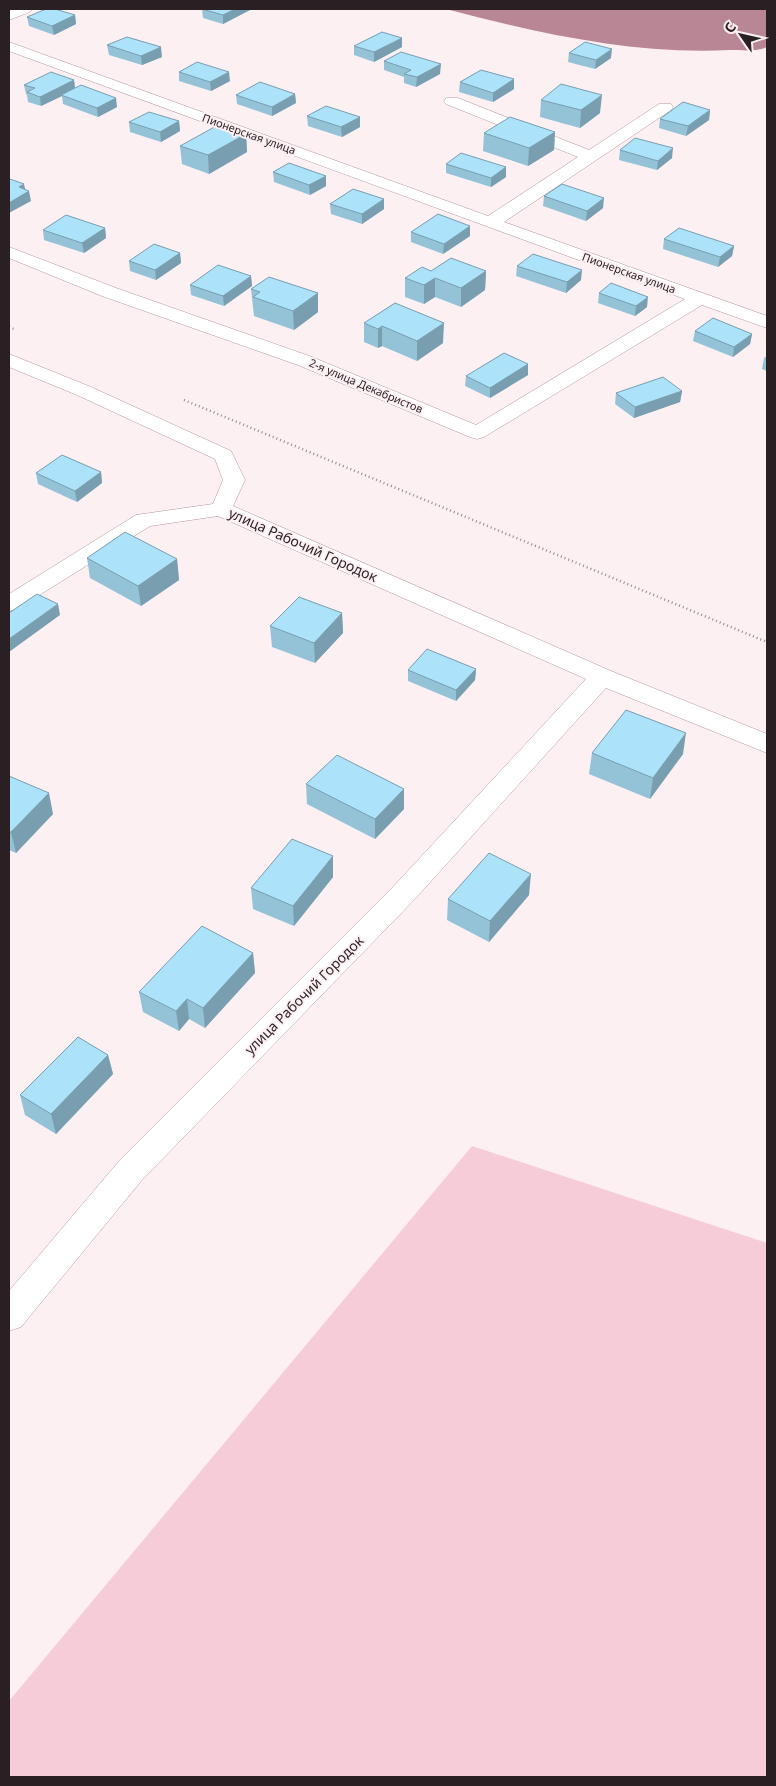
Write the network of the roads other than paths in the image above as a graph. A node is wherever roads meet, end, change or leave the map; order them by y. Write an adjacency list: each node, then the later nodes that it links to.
1 (25, 9): 2 (street)
2 (9, 16)
3 (9, 46): 7 (street, Пионерская улица)
4 (452, 101): 6 (street)
5 (665, 106): 6 (street)
6 (589, 156): 7 (street)
7 (490, 223): 9 (street, Пионерская улица)
8 (9, 252): 9 (street, 2-я улица Декабристов)
9 (700, 298): 10 (street, Пионерская улица)
10 (767, 322)
11 (9, 360): 12 (street)
12 (221, 509): 13 (street, улица Рабочий Городок); 14 (street, улица Рабочий Городок)
13 (9, 604)
14 (602, 677): 15 (street, улица Рабочий Городок); 16 (street, улица Рабочий Городок)
15 (767, 744)
16 (9, 1316)

